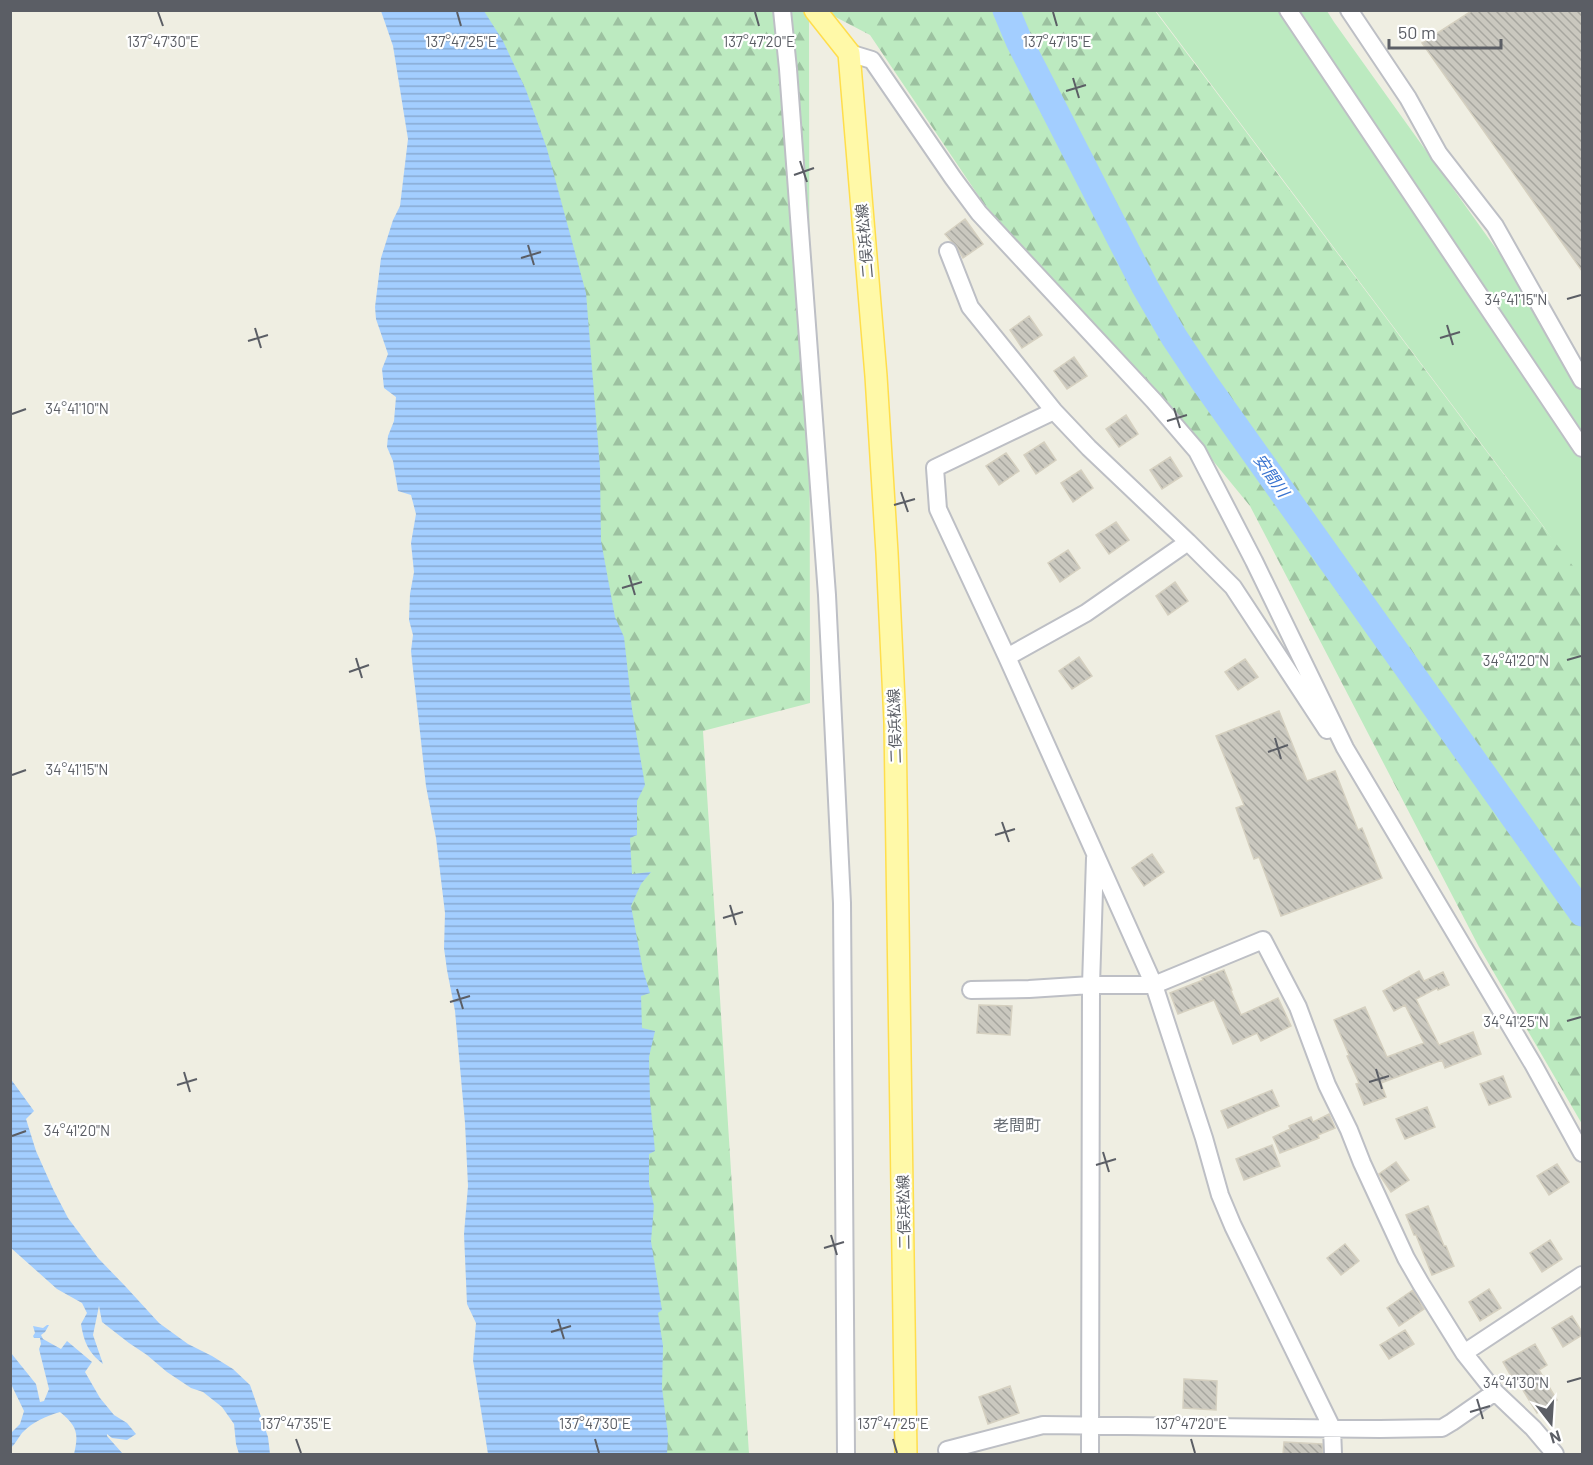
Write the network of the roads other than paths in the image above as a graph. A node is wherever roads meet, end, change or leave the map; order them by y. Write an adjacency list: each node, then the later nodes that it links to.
1 (782, 10): 24 (street)
2 (815, 10): 5 (main road)
3 (1288, 10): 9 (street)
4 (1349, 10): 7 (street)
5 (849, 53): 12 (street); 25 (main road, 二俣浜松線)
6 (948, 251): 8 (street)
7 (1582, 380)
8 (1054, 411): 10 (street); 11 (street)
9 (1582, 448)
10 (1188, 542): 11 (street); 12 (street)
11 (1007, 657): 13 (street)
12 (1361, 776): 17 (street)
13 (1095, 854): 14 (street); 15 (street)
14 (1154, 985): 15 (street); 19 (street); 22 (street)
15 (1091, 986): 16 (street); 21 (street)
16 (971, 990)
17 (1582, 1153)
18 (1582, 1275): 19 (street)
19 (1464, 1353): 20 (street)
20 (1495, 1392): 22 (street); 28 (street)
21 (1090, 1426): 22 (street); 23 (street); 26 (street)
22 (1332, 1428): 27 (street)
23 (947, 1450)
24 (846, 1455)
25 (906, 1455)
26 (1090, 1455)
27 (1332, 1455)
28 (1555, 1455)

